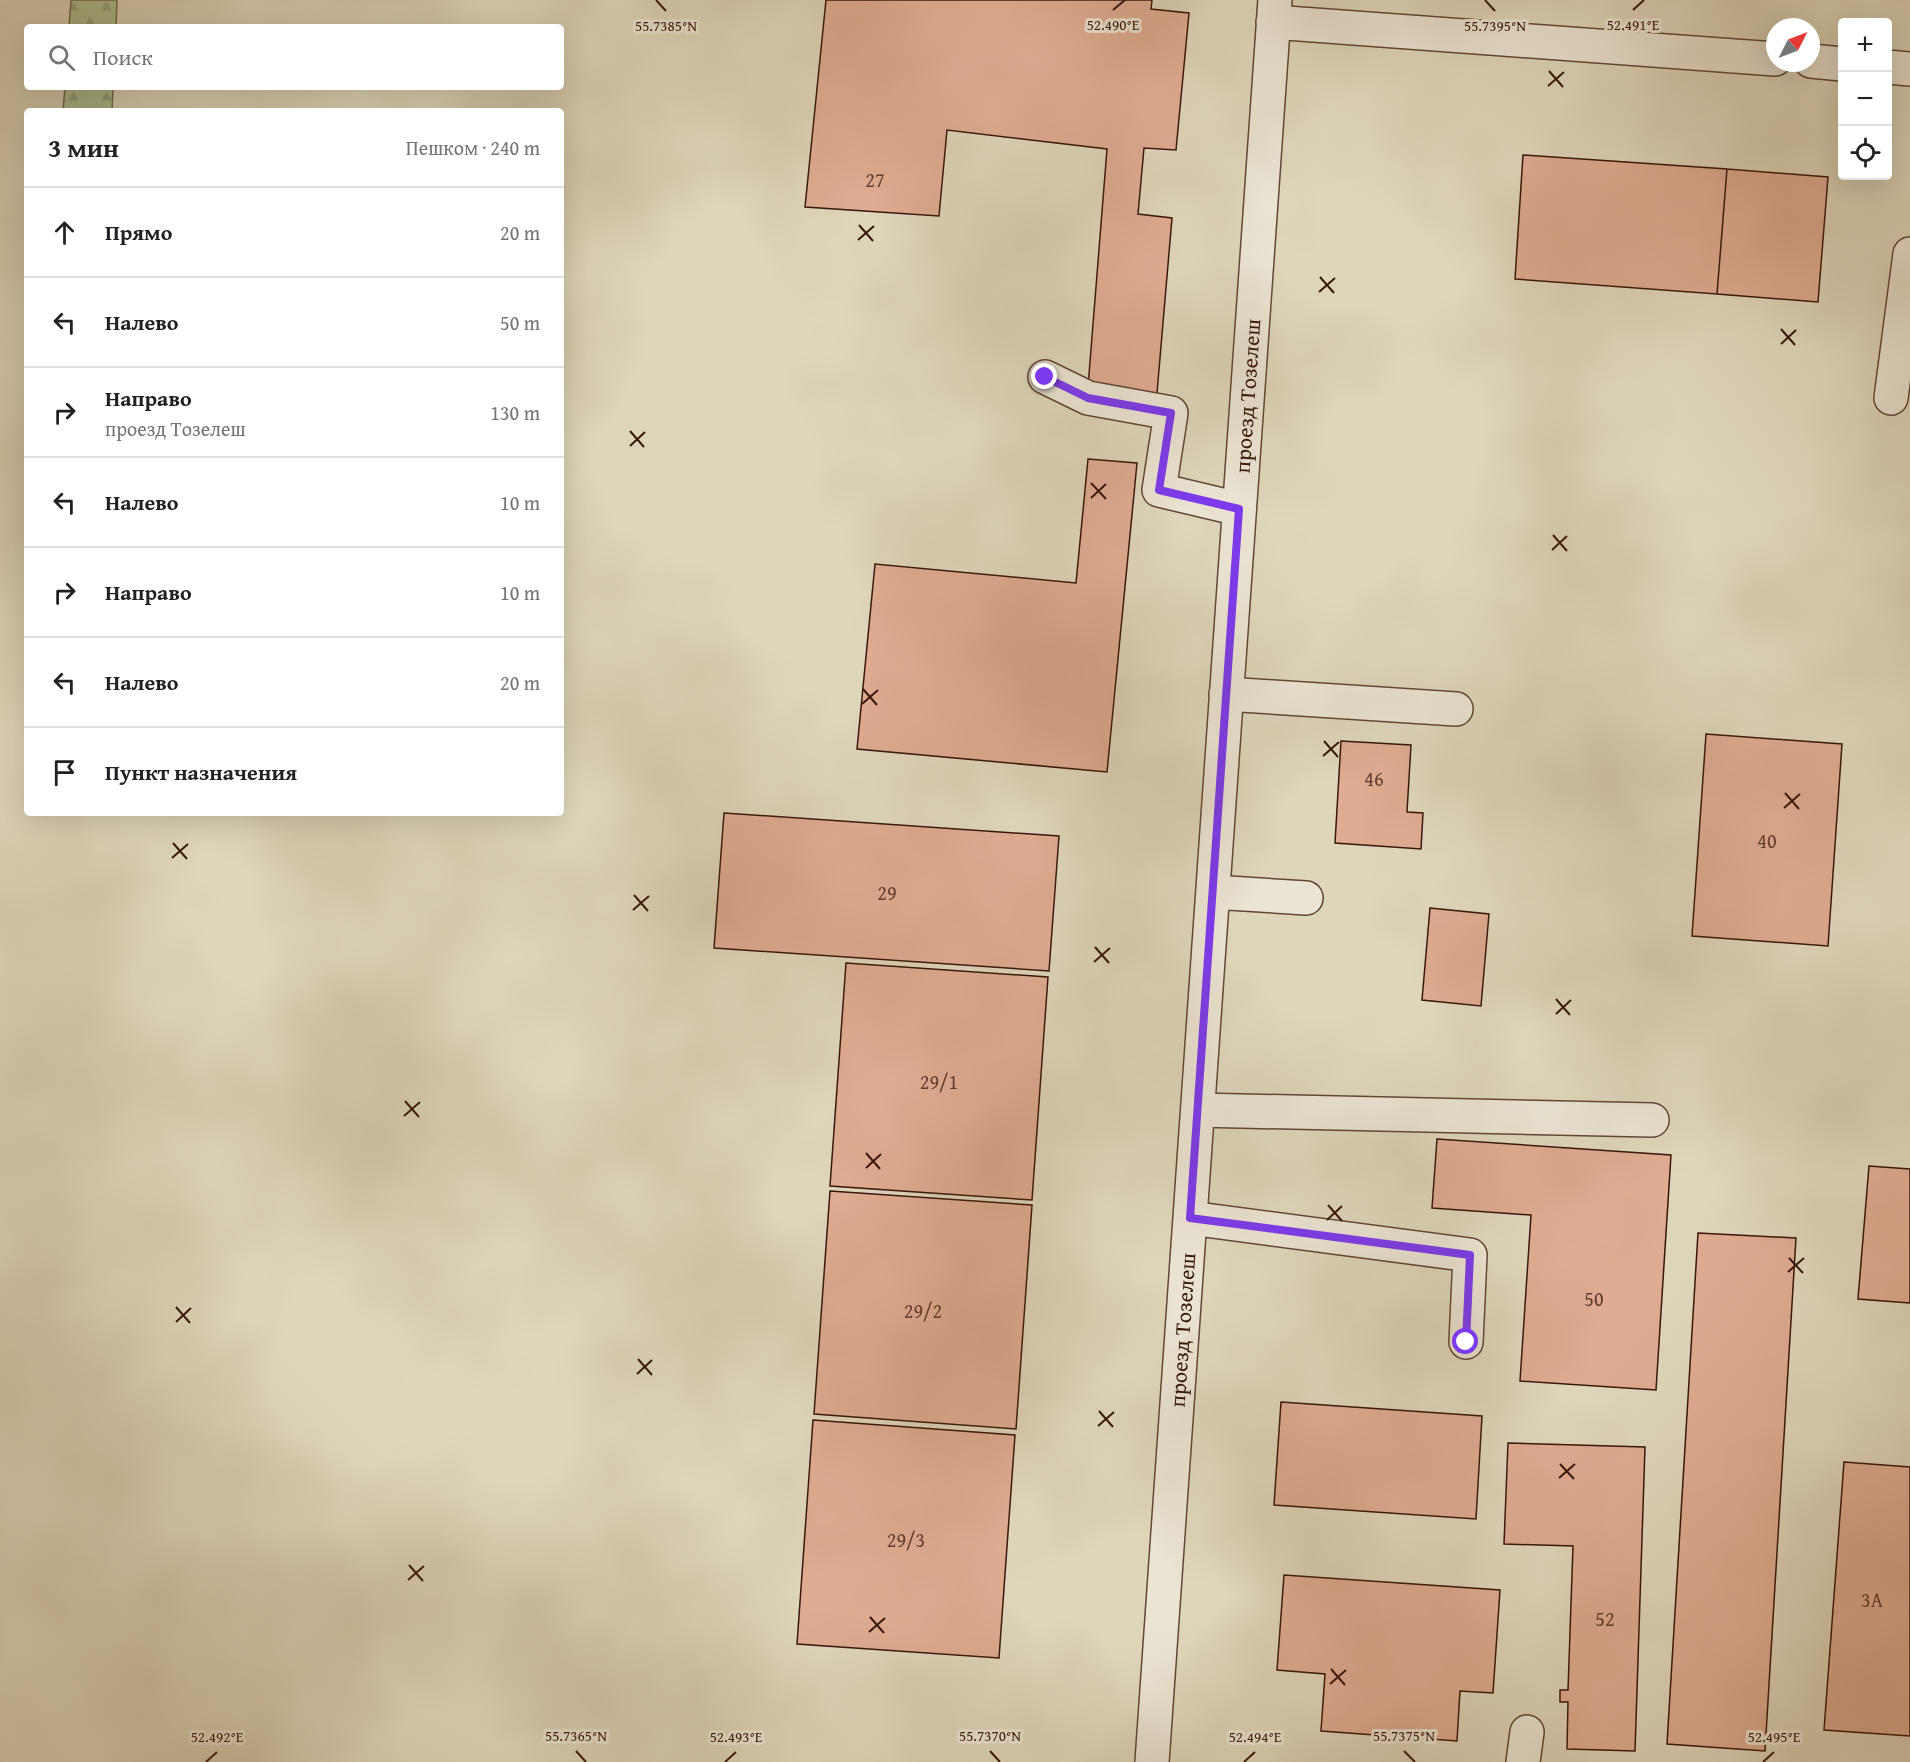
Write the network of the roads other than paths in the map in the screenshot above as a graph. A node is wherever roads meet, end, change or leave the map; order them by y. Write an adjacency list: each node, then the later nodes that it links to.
1 (1274, 11): 2 (street); 10 (street, проезд Тозелеш)
2 (1766, 58)
3 (1820, 63): 4 (street)
4 (1838, 64)
5 (1892, 67): 6 (street)
6 (1910, 69)
7 (1910, 254): 9 (street)
8 (1045, 377): 10 (street)
9 (1892, 398)
10 (1239, 509): 11 (street, проезд Тозелеш)
11 (1226, 694): 12 (street); 13 (street, проезд Тозелеш)
12 (1456, 709)
13 (1213, 892): 14 (street); 15 (street, проезд Тозелеш)
14 (1306, 898)
15 (1198, 1110): 16 (street); 17 (street, проезд Тозелеш)
16 (1652, 1120)
17 (1190, 1218): 18 (street); 19 (street, проезд Тозелеш)
18 (1466, 1342)
19 (1152, 1762)

